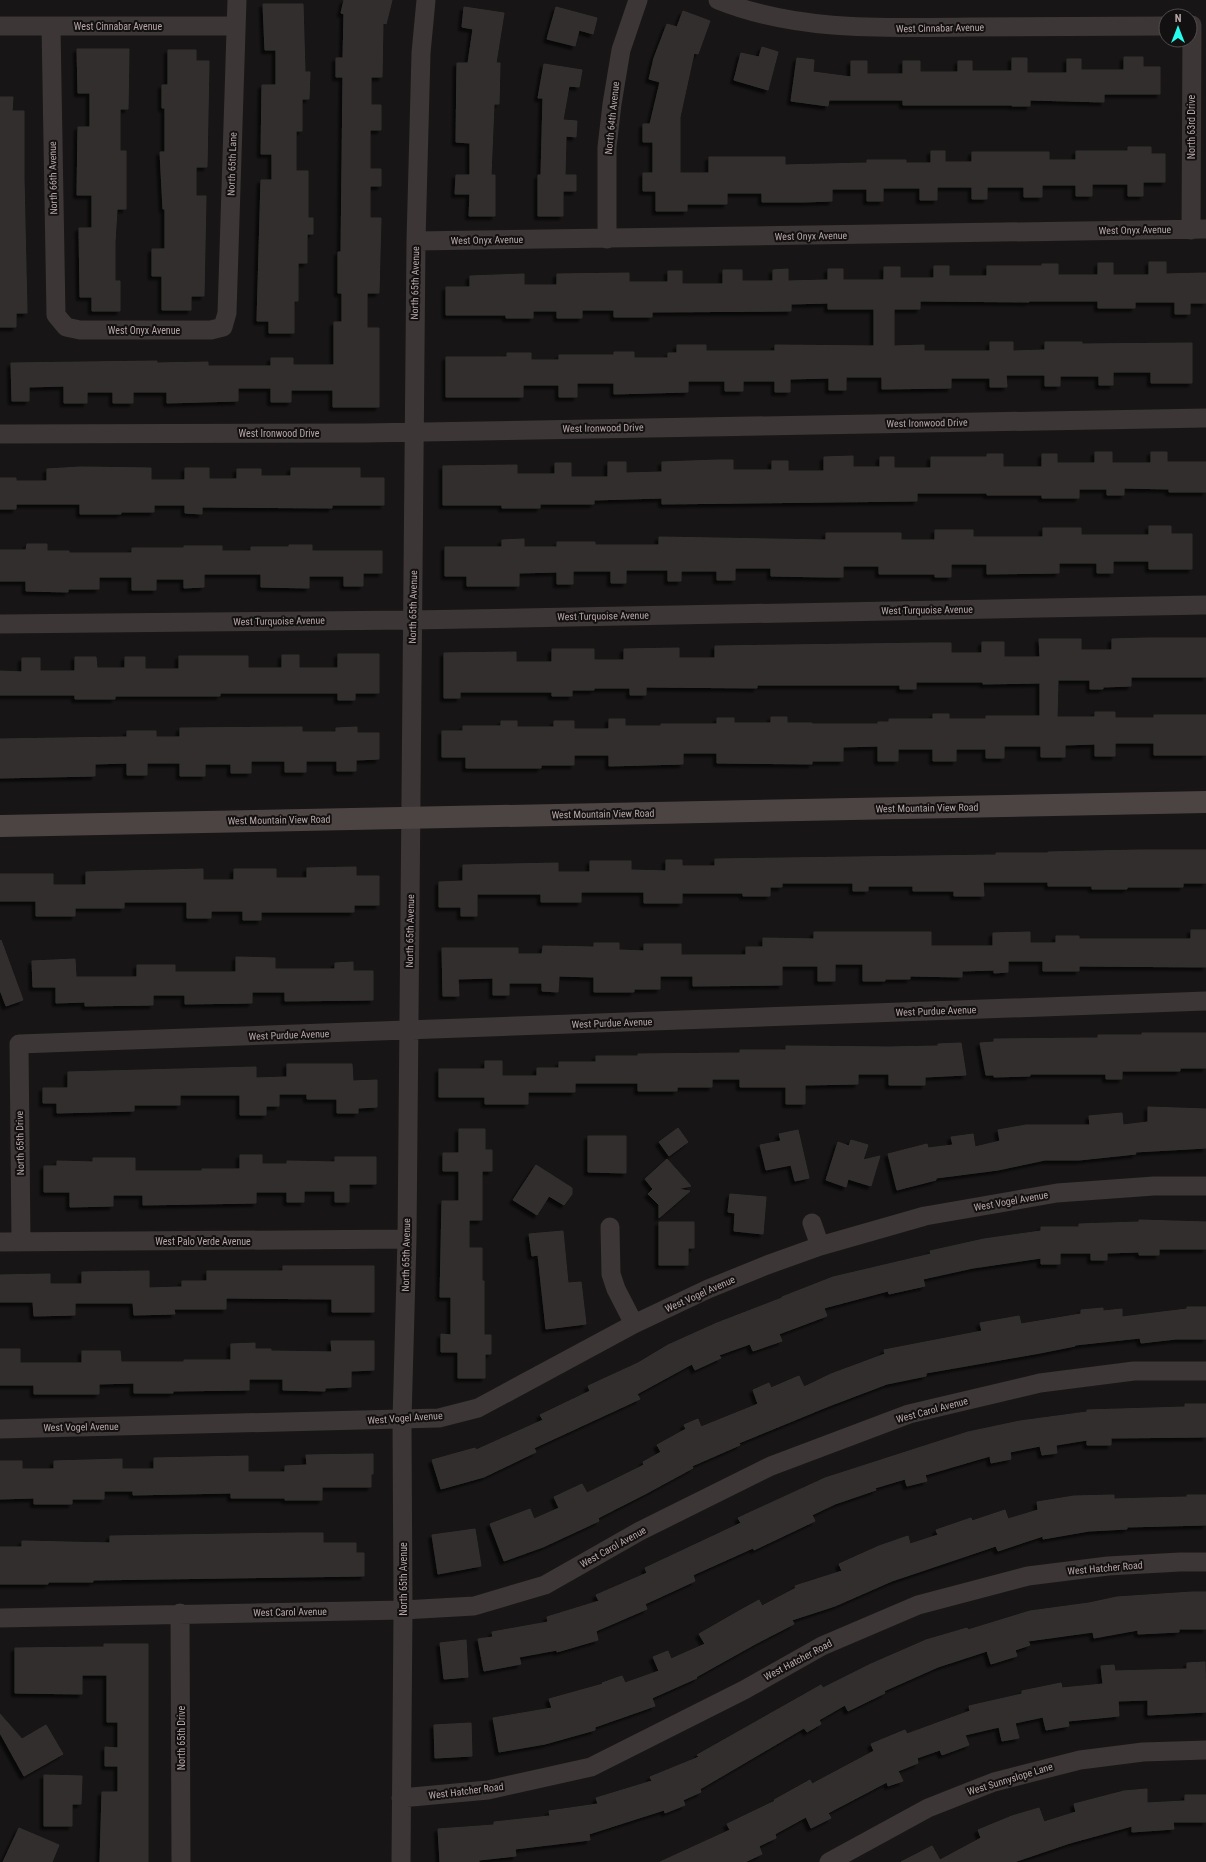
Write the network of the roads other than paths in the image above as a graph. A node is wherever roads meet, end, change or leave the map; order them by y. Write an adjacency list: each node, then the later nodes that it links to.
1 (237, 0): 7 (street, North 65th Lane)
2 (426, 0): 12 (street, North 65th Avenue)
3 (638, 0): 11 (street, North 64th Avenue)
4 (718, 0): 8 (street, West Cinnabar Avenue)
5 (0, 26): 6 (street, West Cinnabar Avenue)
6 (51, 26): 7 (street, West Cinnabar Avenue); 13 (street, North 66th Avenue)
7 (236, 26): 14 (street, North 65th Lane)
8 (1158, 26)
9 (1192, 48): 10 (street, North 63rd Drive)
10 (1198, 229): 11 (street, West Onyx Avenue)
11 (608, 239): 12 (street, West Onyx Avenue)
12 (416, 242): 16 (street, North 65th Avenue)
13 (66, 327): 14 (street, West Onyx Avenue)
14 (222, 327)
15 (1206, 418): 16 (street, West Ironwood Drive)
16 (414, 432): 17 (street, West Ironwood Drive); 19 (street, North 65th Avenue)
17 (0, 434)
18 (1206, 605): 19 (street, West Turquoise Avenue)
19 (412, 620): 20 (street, West Turquoise Avenue); 22 (street, North 65th Avenue)
20 (0, 624)
21 (1206, 802): 22 (street, West Mountain View Road)
22 (411, 818): 23 (street, West Mountain View Road); 25 (street, North 65th Avenue)
23 (0, 826)
24 (1206, 1001): 25 (street, West Purdue Avenue)
25 (408, 1031): 26 (street, West Purdue Avenue); 30 (street, North 65th Avenue)
26 (19, 1044): 32 (street, North 65th Drive)
27 (1206, 1186): 33 (street, West Vogel Avenue)
28 (812, 1223): 33 (street)
29 (610, 1227): 34 (street)
30 (407, 1239): 32 (street, West Palo Verde Avenue); 36 (street, North 65th Avenue)
31 (0, 1242): 32 (street, West Palo Verde Avenue)
32 (21, 1242)
33 (820, 1246): 34 (street, West Vogel Avenue)
34 (634, 1324): 36 (street, West Vogel Avenue)
35 (1206, 1371): 39 (street, West Carol Avenue)
36 (402, 1420): 37 (street, West Vogel Avenue); 39 (street, North 65th Avenue)
37 (0, 1429)
38 (1206, 1562): 43 (street, West Hatcher Road)
39 (403, 1610): 40 (street, West Carol Avenue); 43 (street, North 65th Avenue)
40 (180, 1613): 41 (street, West Carol Avenue); 44 (street, North 65th Drive)
41 (0, 1618)
42 (1206, 1750): 46 (street, West Sunnyslope Lane)
43 (402, 1798): 45 (street, North 65th Avenue)
44 (181, 1862)
45 (401, 1862)
46 (829, 1862)

